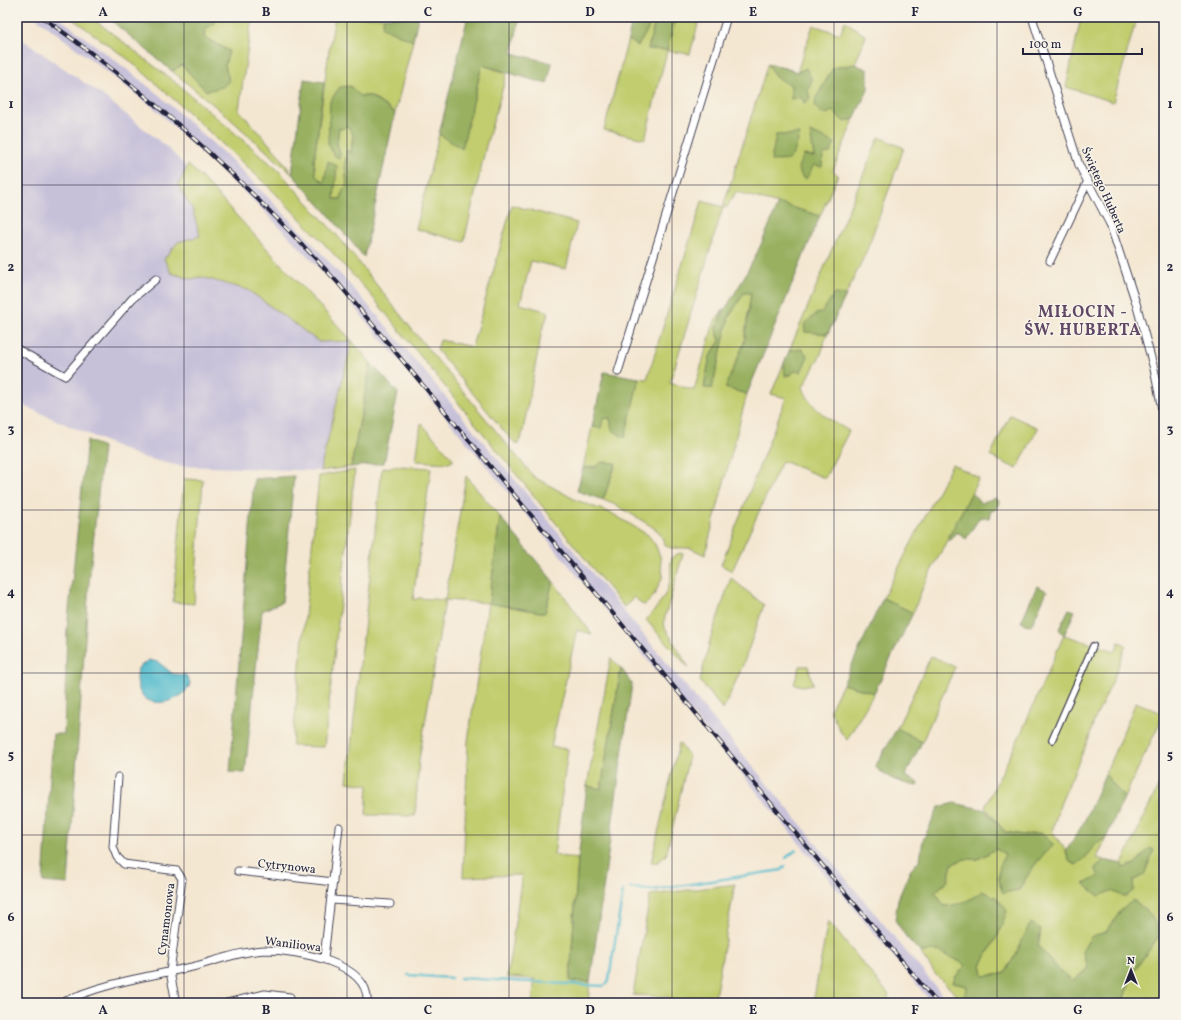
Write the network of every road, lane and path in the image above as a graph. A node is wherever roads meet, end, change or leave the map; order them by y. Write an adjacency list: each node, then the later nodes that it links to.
1 (727, 17): 7 (street)
2 (1032, 17): 3 (street, Świętego Huberta)
3 (1087, 183): 4 (street); 8 (street, Świętego Huberta)
4 (1050, 261)
5 (156, 279): 6 (street)
6 (17, 349)
7 (618, 372)
8 (1164, 419)
9 (1093, 646): 10 (street)
10 (1052, 740)
11 (118, 777): 18 (street, Cynamonowa)
12 (339, 827): 14 (street)
13 (238, 872): 14 (street, Cytrynowa)
14 (333, 882): 15 (street)
15 (332, 900): 16 (street); 17 (street)
16 (390, 904)
17 (324, 958): 18 (street, Waniliowa); 23 (street, Waniliowa)
18 (170, 972): 20 (street, Waniliowa); 21 (street)
19 (290, 997): 22 (street)
20 (62, 1003)
21 (176, 1003)
22 (227, 1003)
23 (367, 1003)

